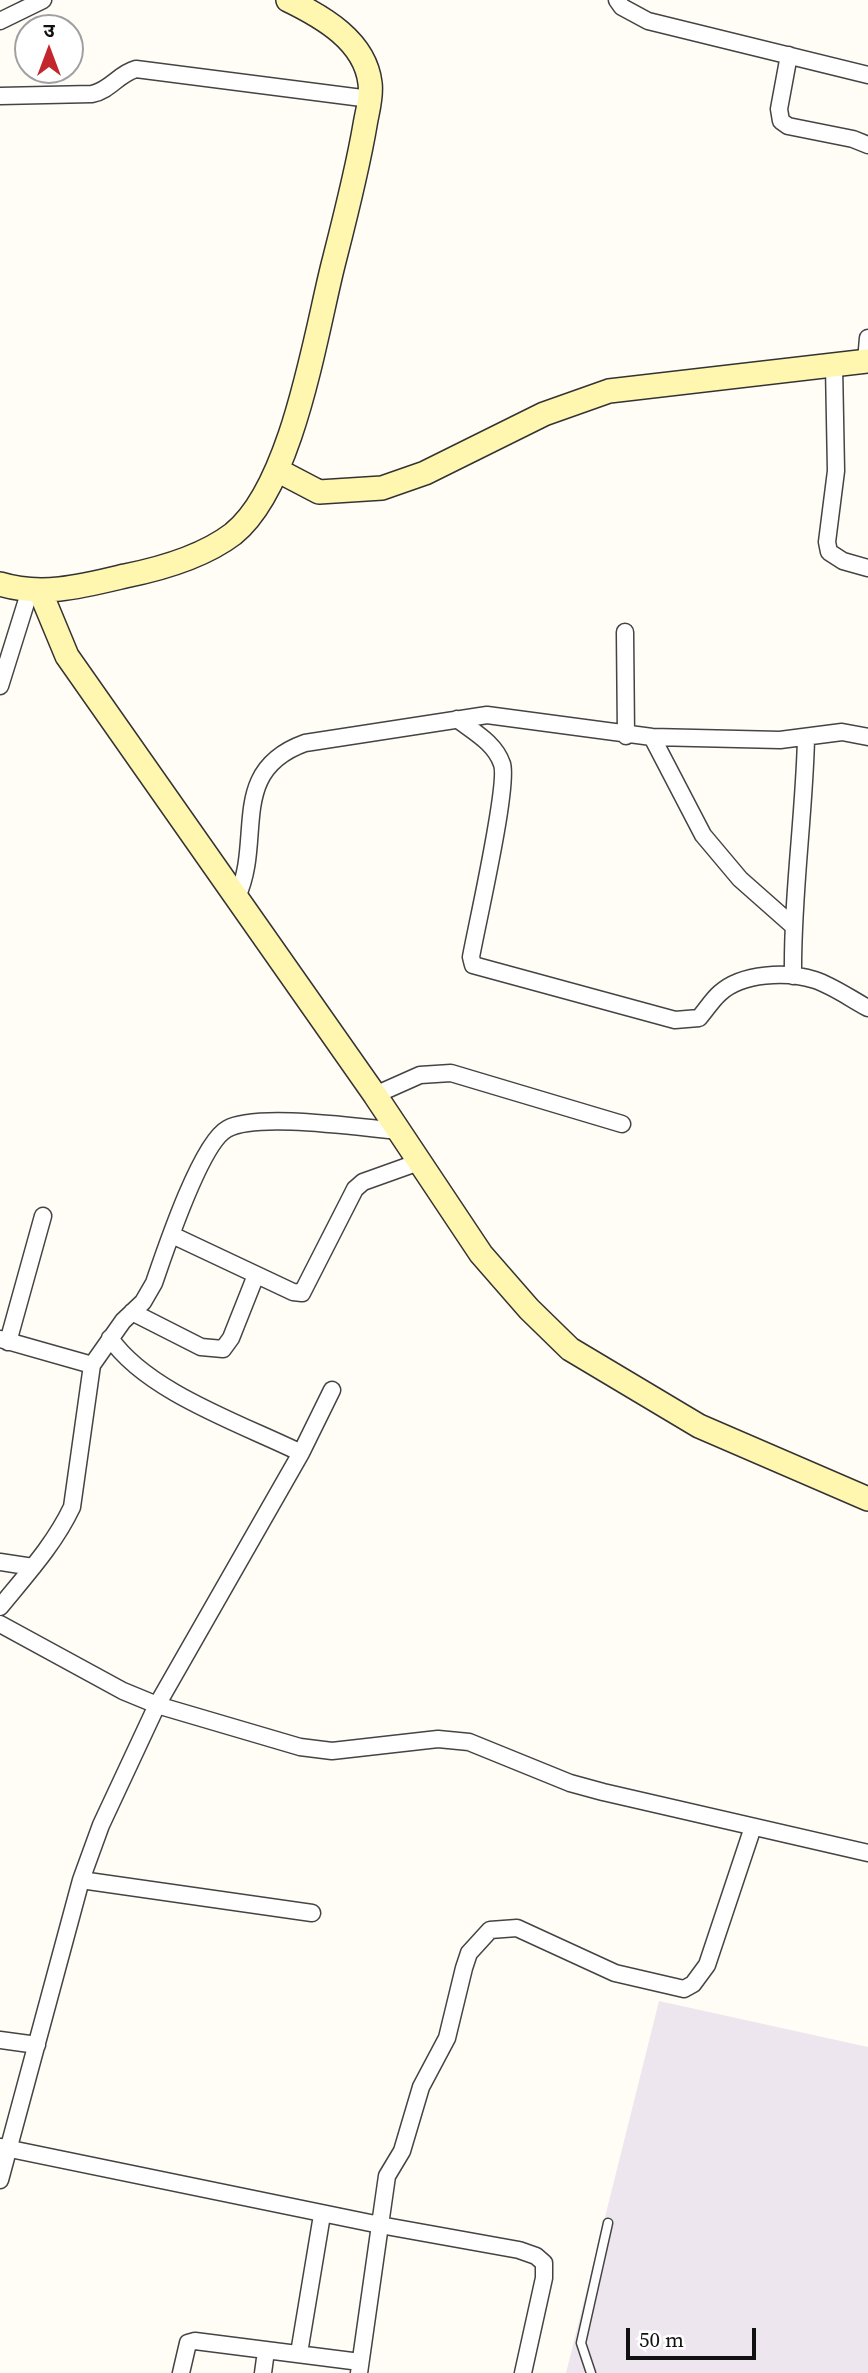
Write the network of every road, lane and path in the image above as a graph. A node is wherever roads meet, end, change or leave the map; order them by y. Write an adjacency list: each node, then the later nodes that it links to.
1 (43, 0): 4 (street)
2 (288, 0): 8 (street)
3 (617, 0): 5 (street)
4 (0, 21)
5 (789, 55): 6 (street); 9 (street)
6 (868, 75)
7 (0, 96): 8 (street)
8 (370, 99): 13 (street)
9 (868, 145)
10 (868, 338): 11 (street)
11 (867, 361): 12 (street)
12 (834, 366): 13 (street); 14 (street)
13 (277, 470): 16 (street)
14 (868, 568)
15 (0, 584): 16 (street)
16 (35, 591): 18 (street); 24 (street)
17 (625, 632): 20 (street)
18 (0, 686)
19 (457, 719): 20 (street); 24 (street); 26 (street)
20 (626, 736): 21 (street)
21 (652, 737): 23 (street); 25 (street)
22 (868, 737): 23 (street)
23 (806, 739): 25 (street)
24 (237, 897): 28 (street)
25 (792, 925): 26 (street)
26 (793, 976): 27 (street)
27 (868, 1008)
28 (375, 1095): 29 (street); 30 (street)
29 (622, 1124)
30 (399, 1131): 31 (street); 33 (street)
31 (419, 1162): 34 (street); 41 (street)
32 (43, 1216): 37 (street)
33 (172, 1235): 34 (street); 35 (street)
34 (256, 1275): 35 (street)
35 (132, 1312): 36 (street)
36 (110, 1338): 38 (street); 40 (street)
37 (4, 1340): 38 (street)
38 (92, 1365): 43 (street)
39 (331, 1390): 40 (street)
40 (301, 1453): 46 (street)
41 (868, 1499)
42 (0, 1562): 43 (street)
43 (33, 1567): 44 (street)
44 (0, 1607)
45 (0, 1624): 46 (street)
46 (158, 1705): 47 (street); 49 (street)
47 (753, 1827): 48 (street); 57 (street)
48 (868, 1853)
49 (81, 1881): 50 (street); 52 (street)
50 (312, 1913)
51 (0, 2040): 52 (street)
52 (37, 2045): 53 (street)
53 (4, 2148): 54 (street); 55 (street)
54 (0, 2180)
55 (322, 2215): 57 (street); 59 (street)
56 (608, 2223): 64 (lane)
57 (380, 2225): 60 (street); 63 (street)
58 (266, 2351): 59 (street); 61 (street); 62 (street)
59 (299, 2353): 60 (street)
60 (359, 2367)
61 (181, 2373)
62 (263, 2373)
63 (523, 2373)
64 (591, 2373)

